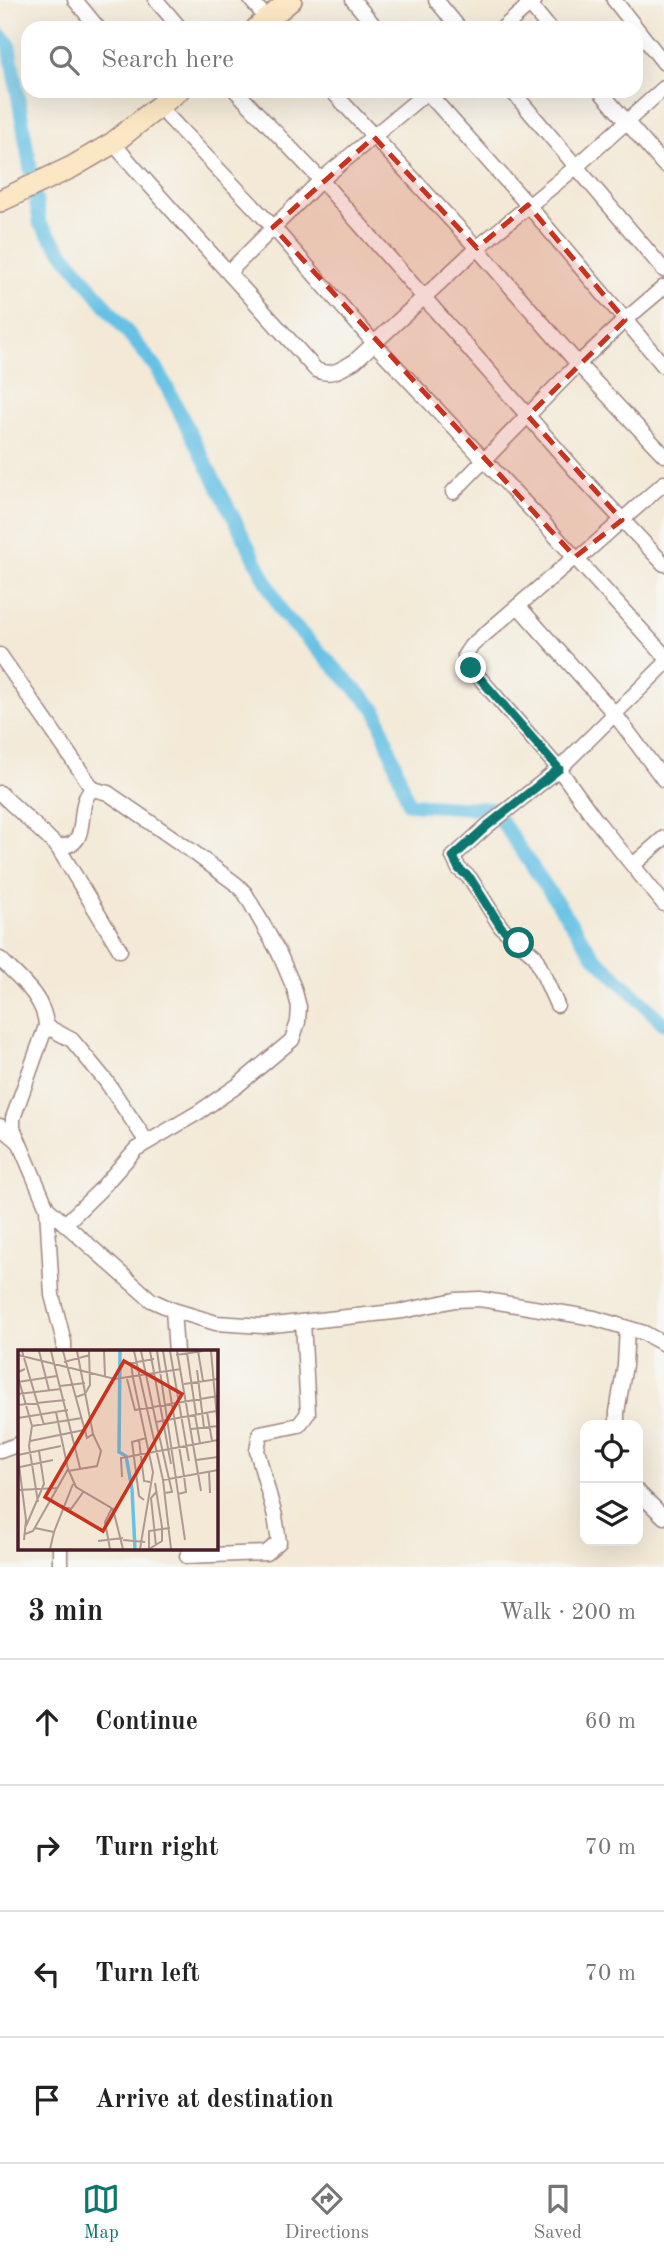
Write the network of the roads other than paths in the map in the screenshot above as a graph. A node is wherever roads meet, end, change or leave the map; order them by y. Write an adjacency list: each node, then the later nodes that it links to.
1 (75, 0): 9 (street)
2 (156, 0): 10 (street)
3 (251, 0): 11 (street)
4 (291, 0): 12 (street)
5 (354, 0): 13 (street)
6 (436, 0): 14 (street)
7 (614, 0): 17 (street)
8 (530, 2): 15 (street); 16 (street)
9 (92, 21)
10 (174, 21)
11 (264, 21)
12 (270, 21)
13 (370, 21)
14 (453, 21)
15 (510, 21)
16 (544, 21)
17 (631, 21)
18 (643, 37): 19 (street)
19 (664, 63)
20 (664, 88): 28 (street)
21 (162, 98): 30 (street); 36 (street)
22 (243, 98): 33 (street)
23 (338, 98): 29 (street)
24 (419, 98): 29 (street)
25 (433, 98): 35 (street)
26 (518, 98): 32 (street)
27 (606, 98): 28 (street)
28 (625, 122): 31 (street); 32 (street)
29 (374, 137): 33 (street); 37 (street)
30 (113, 142): 34 (street); 39 (street)
31 (664, 165)
32 (576, 167): 35 (street); 38 (street)
33 (321, 180): 36 (street); 41 (street)
34 (0, 201)
35 (528, 205): 37 (street); 42 (street)
36 (273, 227): 39 (street); 43 (street)
37 (477, 247): 41 (street); 44 (street)
38 (664, 270)
39 (229, 272): 43 (street)
40 (664, 287): 42 (street)
41 (424, 296): 43 (street); 46 (street)
42 (625, 320): 44 (street); 45 (street)
43 (374, 343): 48 (street)
44 (578, 363): 46 (street); 47 (street)
45 (664, 366)
46 (528, 416): 48 (street); 51 (street)
47 (664, 455)
48 (484, 459): 50 (street); 52 (street)
49 (664, 483): 51 (street)
50 (453, 492)
51 (622, 520): 52 (street); 53 (street)
52 (576, 559): 54 (street); 56 (street)
53 (664, 564)
54 (519, 607): 58 (street); 59 (street)
55 (0, 654): 61 (street)
56 (664, 655)
57 (664, 665): 58 (street)
58 (614, 713): 59 (street); 60 (street)
59 (559, 769): 65 (street); 69 (street)
60 (664, 780)
61 (93, 789): 64 (street); 73 (street)
62 (0, 793): 64 (street)
63 (664, 838): 65 (street)
64 (57, 846): 67 (street)
65 (633, 865): 66 (street)
66 (664, 904)
67 (120, 950)
68 (0, 959): 70 (street)
69 (557, 1005)
70 (46, 1026): 72 (street); 73 (street)
71 (0, 1126): 72 (street)
72 (19, 1142): 74 (street)
73 (147, 1142): 75 (street)
74 (47, 1208): 75 (street); 80 (street)
75 (65, 1224): 76 (street)
76 (173, 1310): 77 (street); 81 (street)
77 (303, 1322): 78 (street); 88 (street)
78 (627, 1328): 79 (street); 82 (street)
79 (664, 1344)
80 (64, 1350)
81 (176, 1350)
82 (617, 1420)
83 (18, 1444): 84 (street)
84 (0, 1451)
85 (643, 1497): 86 (street)
86 (664, 1517)
87 (60, 1549): 89 (street)
88 (186, 1559)
89 (60, 1567)

